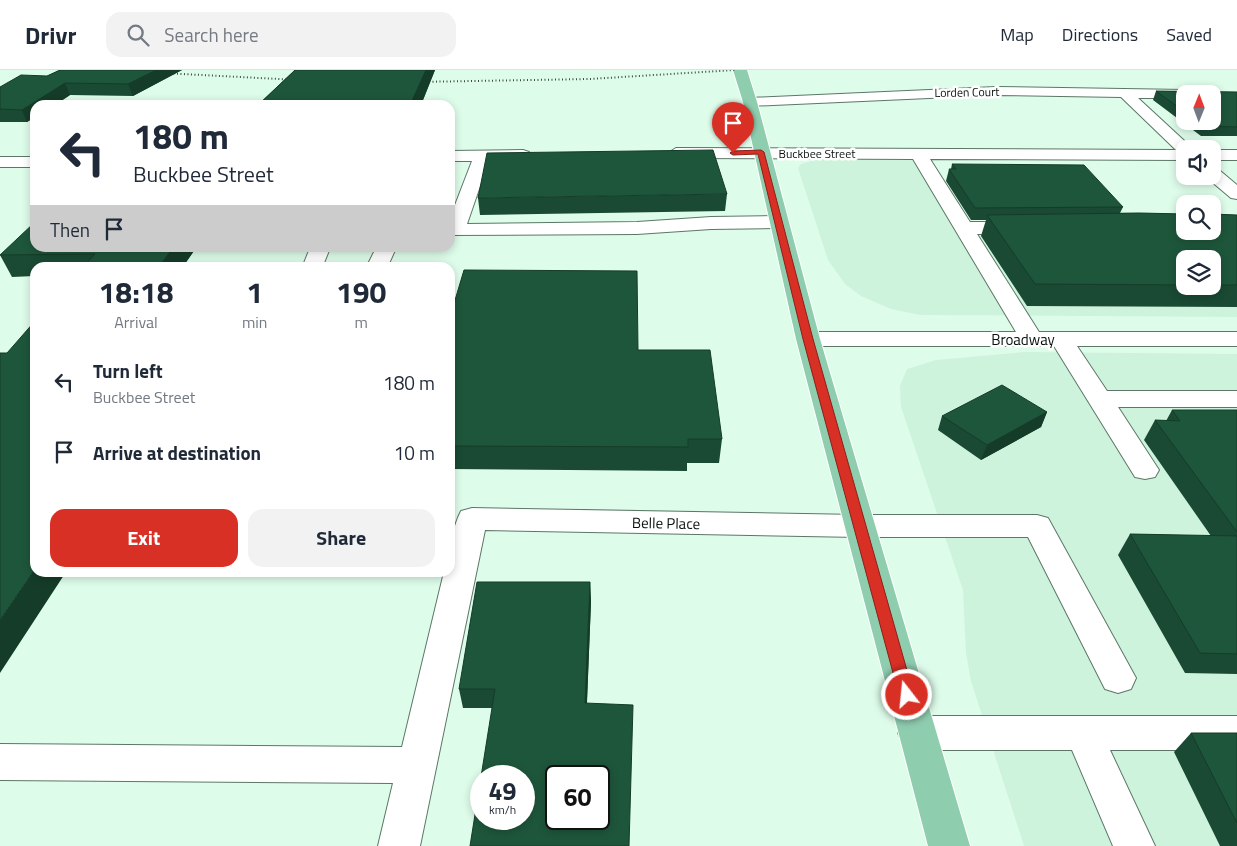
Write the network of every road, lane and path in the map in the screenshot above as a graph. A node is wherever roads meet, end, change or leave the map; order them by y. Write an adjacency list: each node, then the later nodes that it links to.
1 (740, 70): 4 (main road)
2 (1125, 93): 3 (street, Lorden Court); 4 (street, Lorden Court); 5 (street)
3 (1176, 94)
4 (750, 102): 6 (main road)
5 (1176, 141)
6 (761, 152): 7 (street, Buckbee Street); 8 (street, Buckbee Street); 19 (main road)
7 (918, 153): 10 (street, Buckbee Street); 20 (street)
8 (660, 154)
9 (541, 155): 14 (street)
10 (1176, 155)
11 (1221, 155): 12 (street)
12 (1237, 155)
13 (455, 156): 14 (street)
14 (482, 156): 19 (street)
15 (30, 162): 16 (street)
16 (1, 163)
17 (1221, 181): 18 (street)
18 (1237, 194)
19 (779, 222): 23 (main road)
20 (964, 228): 21 (street); 22 (street)
21 (1041, 228)
22 (1031, 338): 23 (street, Broadway); 24 (street, Broadway)
23 (808, 339): 29 (main road)
24 (1062, 339): 25 (street, Broadway); 26 (street)
25 (1237, 339)
26 (1100, 399): 27 (street); 28 (street)
27 (1237, 399)
28 (1145, 470)
29 (859, 526): 30 (street, Belle Place); 31 (main road); 35 (street, Belle Place)
30 (1118, 678)
31 (917, 733): 32 (street); 37 (main road)
32 (1083, 733): 33 (street); 38 (street)
33 (1237, 733)
34 (0, 762): 35 (street)
35 (417, 764): 36 (street)
36 (399, 846)
37 (949, 846)
38 (1134, 846)

